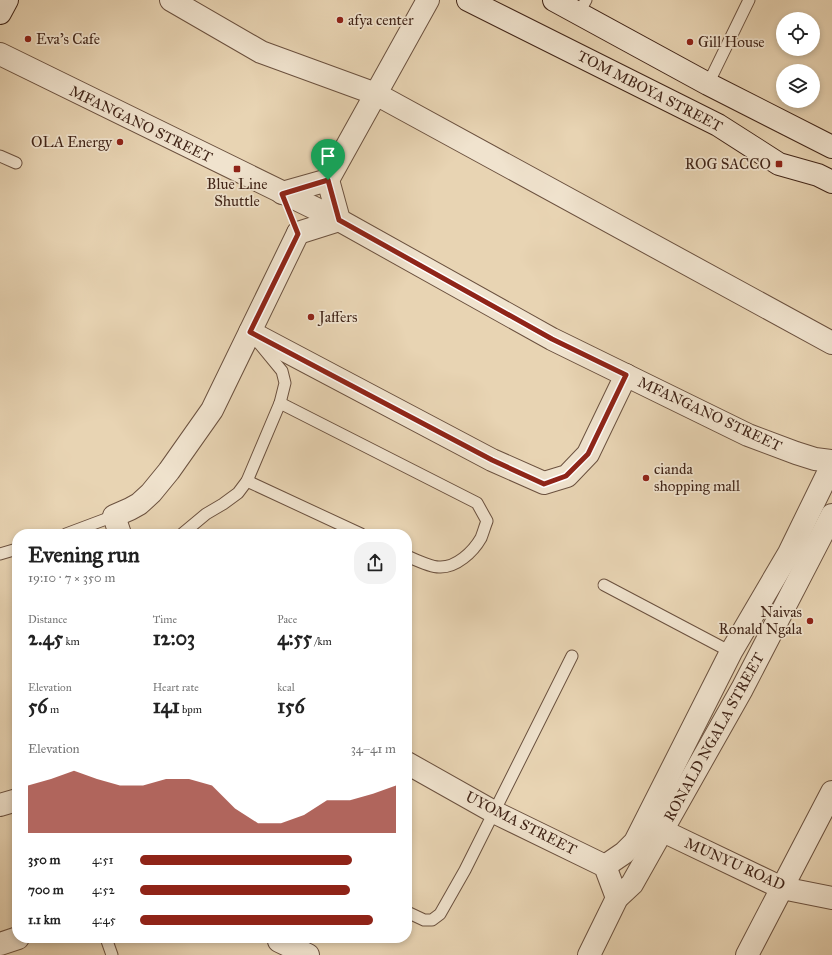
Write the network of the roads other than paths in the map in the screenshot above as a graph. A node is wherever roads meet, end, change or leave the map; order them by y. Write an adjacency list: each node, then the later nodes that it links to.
1 (7, 0): 8 (street)
2 (171, 0): 11 (street)
3 (428, 0): 11 (street)
4 (468, 0): 16 (street, TOM MBOYA STREET)
5 (554, 0): 7 (street)
6 (749, 0): 10 (lane)
7 (582, 7): 10 (street)
8 (0, 13)
9 (0, 54): 17 (street, MFANGANO STREET)
10 (708, 84): 12 (street)
11 (376, 94): 15 (street); 21 (street)
12 (832, 147)
13 (0, 156): 14 (lane)
14 (16, 163)
15 (328, 180): 17 (street); 18 (street)
16 (832, 182)
17 (282, 194): 18 (street, MFANGANO STREET); 19 (street)
18 (339, 220): 19 (street); 22 (street, MFANGANO STREET)
19 (298, 234): 20 (street)
20 (250, 332): 22 (street); 23 (lane); 28 (street)
21 (832, 343)
22 (626, 375): 24 (street, MFANGANO STREET)
23 (280, 403): 26 (lane); 34 (lane)
24 (832, 461)
25 (832, 465): 36 (street, RONALD NGALA STREET)
26 (247, 481): 30 (lane); 31 (lane)
27 (832, 515): 43 (street, RONALD NGALA STREET)
28 (117, 525): 29 (lane)
29 (94, 529)
30 (188, 529)
31 (350, 529)
32 (12, 550): 33 (lane)
33 (0, 554)
34 (412, 558)
35 (604, 585): 36 (lane)
36 (731, 652): 44 (street, RONALD NGALA STREET)
37 (572, 656): 42 (lane)
38 (412, 766): 42 (street, UYOMA STREET)
39 (832, 792): 45 (street)
40 (12, 801): 41 (street)
41 (0, 805)
42 (494, 812): 44 (street, UYOMA STREET); 48 (lane)
43 (663, 831): 45 (street, MUNYU ROAD); 46 (street, RONALD NGALA STREET)
44 (605, 866): 46 (street)
45 (782, 888): 47 (street, MUNYU ROAD); 56 (street)
46 (617, 898): 55 (street, RONALD NGALA STREET)
47 (832, 898)
48 (412, 914)
49 (12, 940): 51 (street)
50 (108, 943): 53 (lane)
51 (0, 944)
52 (276, 945): 54 (street)
53 (112, 955)
54 (308, 955)
55 (589, 955)
56 (747, 955)

